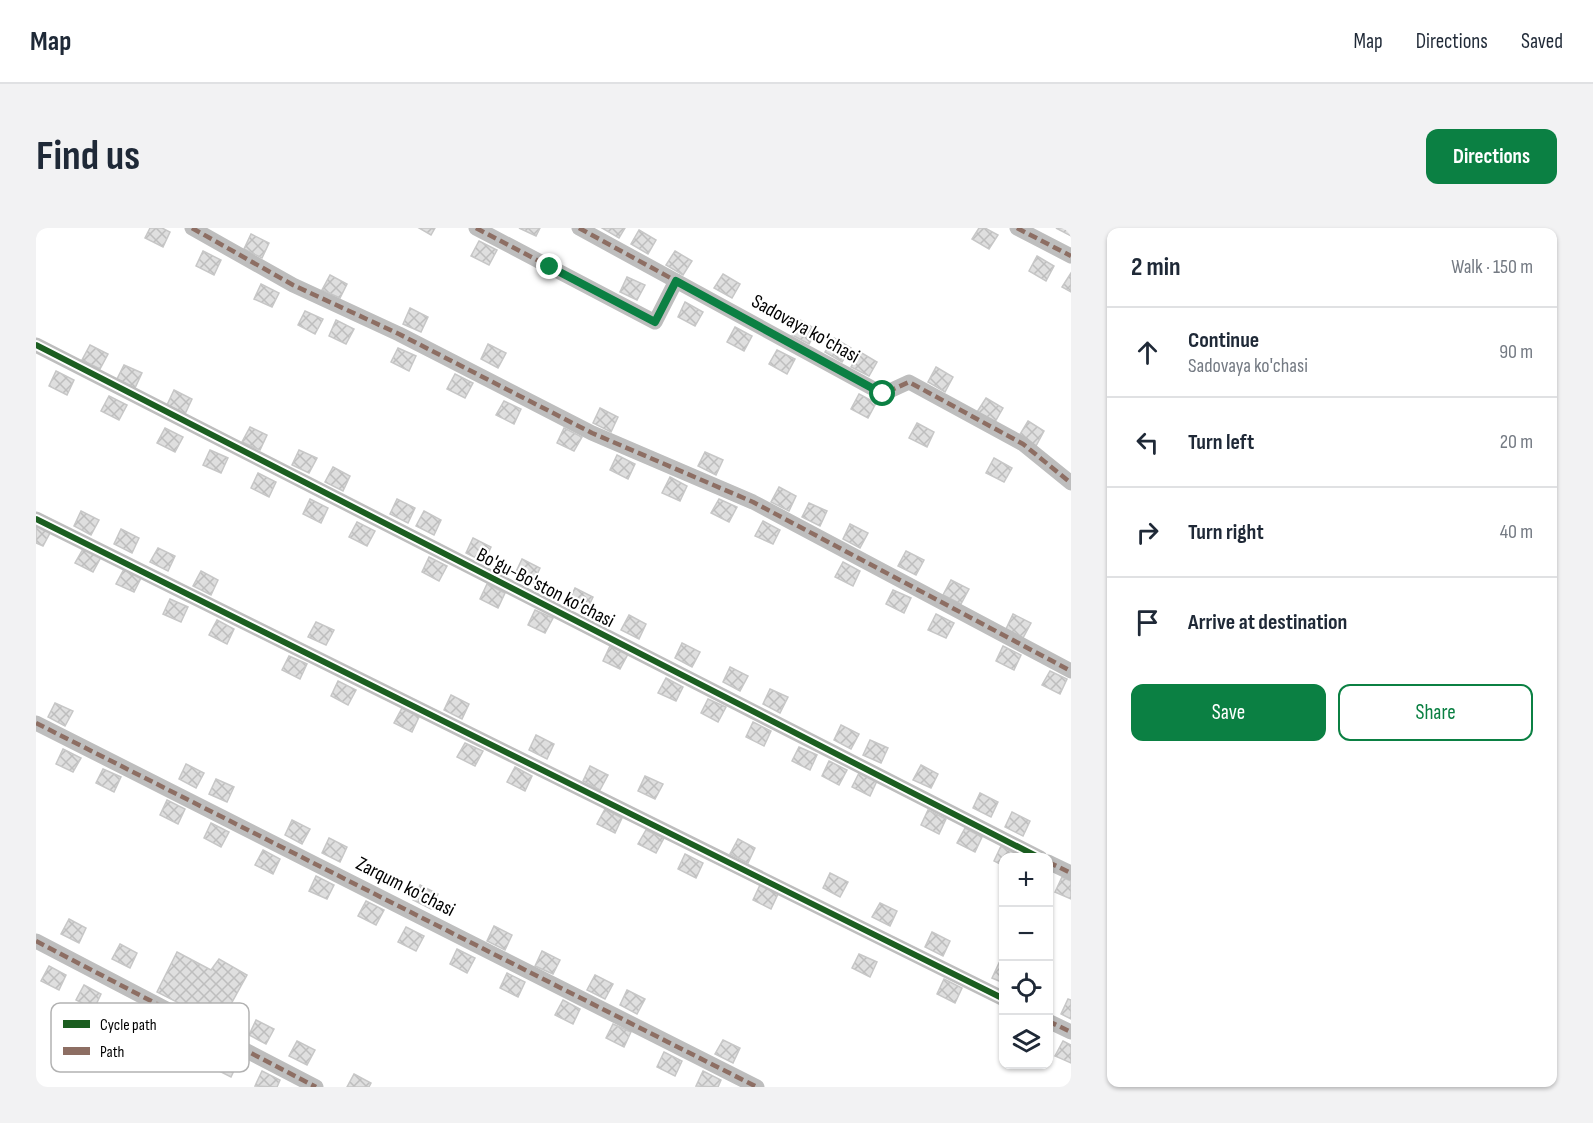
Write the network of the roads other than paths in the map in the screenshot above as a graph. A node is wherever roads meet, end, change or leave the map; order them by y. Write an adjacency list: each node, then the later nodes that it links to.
1 (192, 228): 10 (street)
2 (476, 228): 6 (street)
3 (579, 228): 6 (street, Sadovaya ko'chasi)
4 (1017, 228): 5 (street)
5 (1071, 256)
6 (676, 281): 8 (street, Sadovaya ko'chasi)
7 (36, 345): 12 (street, Bo'gu-Bo'ston ko'chasi)
8 (1071, 483)
9 (36, 519): 16 (street)
10 (1071, 672)
11 (36, 723): 22 (street, Zarqum ko'chasi)
12 (1030, 853)
13 (1053, 864): 14 (street)
14 (1071, 873)
15 (36, 941): 17 (street)
16 (999, 997)
17 (155, 1003)
18 (1053, 1023): 19 (street)
19 (1071, 1032)
20 (249, 1052): 21 (street)
21 (316, 1087)
22 (757, 1087)

